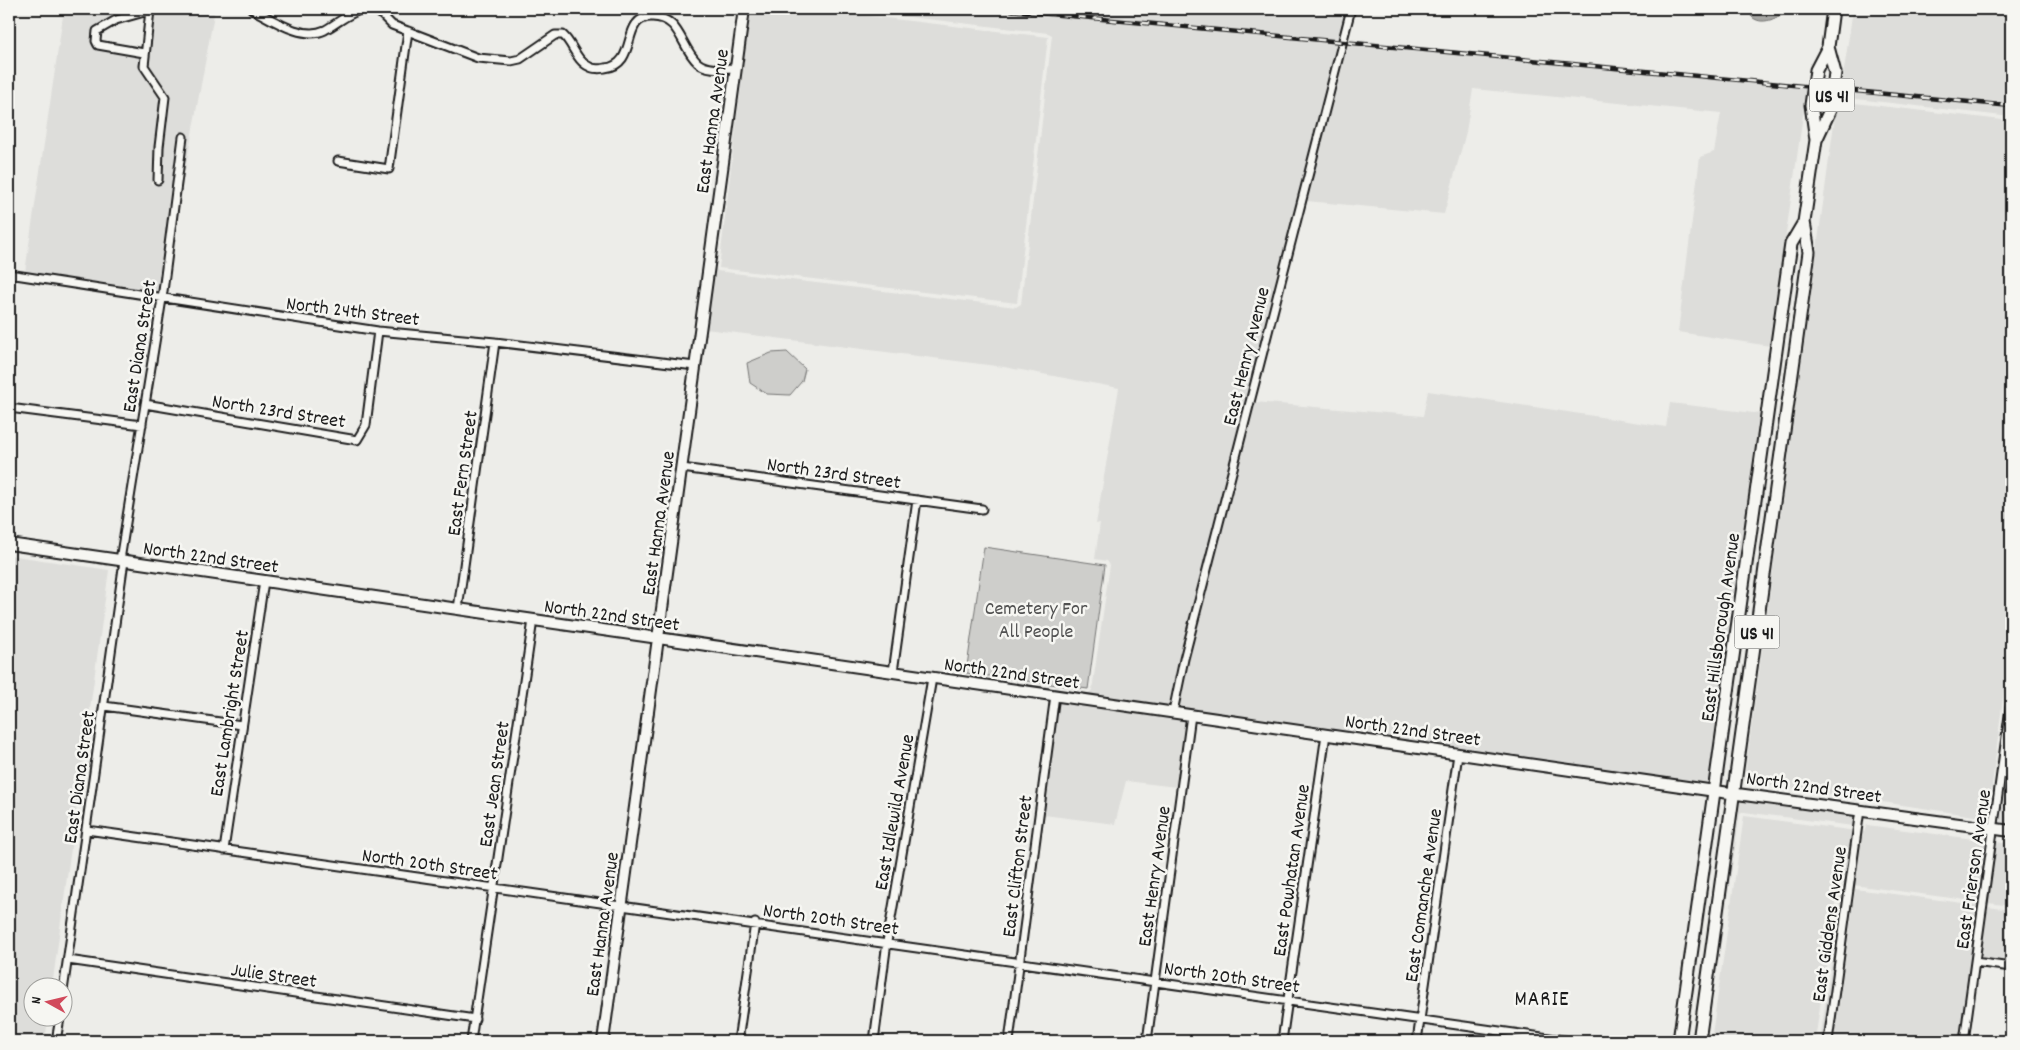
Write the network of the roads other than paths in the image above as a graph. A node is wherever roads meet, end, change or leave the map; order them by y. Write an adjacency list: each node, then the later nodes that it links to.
1 (153, 9): 10 (street); 10 (street)
2 (252, 9): 3 (street)
3 (362, 9)
4 (371, 9): 8 (street)
5 (744, 9): 11 (street, East Hanna Avenue)
6 (1351, 9): 39 (street, East Henry Avenue)
7 (1833, 9): 9 (main road, East Hillsborough Avenue / US 41)
8 (408, 31): 11 (street); 14 (street)
9 (1828, 47): 13 (main road, East Hillsborough Avenue / US 41); 13 (main road, East Hillsborough Avenue / US 41)
10 (144, 53): 15 (street)
11 (736, 68): 21 (street, East Hanna Avenue)
12 (182, 137): 18 (street, East Diana Street)
13 (1816, 140): 16 (main road, East Hillsborough Avenue / US 41)
14 (338, 161)
15 (158, 180)
16 (1804, 222): 44 (main road, East Hillsborough Avenue / US 41); 45 (main road, East Hillsborough Avenue / US 41)
17 (9, 274): 18 (street, North 24th Street)
18 (162, 299): 19 (street, North 24th Street); 22 (street, East Diana Street)
19 (378, 331): 20 (street, North 24th Street); 22 (street, North 23rd Street)
20 (495, 342): 21 (street, North 24th Street); 31 (street, East Fern Street)
21 (695, 366): 25 (street, East Hanna Avenue)
22 (145, 404): 24 (street, East Diana Street)
23 (9, 408): 24 (street)
24 (142, 425): 29 (street, East Diana Street)
25 (682, 468): 26 (street, North 23rd Street); 33 (street, East Hanna Avenue)
26 (917, 500): 27 (street, North 23rd Street); 34 (street)
27 (982, 510)
28 (9, 544): 29 (street, North 22nd Street)
29 (122, 561): 30 (street, North 22nd Street); 38 (street, East Diana Street)
30 (264, 581): 31 (street, North 22nd Street); 41 (street, East Lambright Street)
31 (458, 609): 32 (street, North 22nd Street)
32 (533, 620): 33 (street, North 22nd Street); 51 (street, East Jean Street)
33 (658, 638): 34 (street, North 22nd Street); 52 (street, East Hanna Avenue)
34 (893, 672): 35 (street, North 22nd Street)
35 (932, 678): 36 (street, North 22nd Street); 54 (street, East Idlewild Avenue)
36 (1055, 695): 39 (street, North 22nd Street); 56 (street, East Clifton Street)
37 (2011, 701): 47 (street, East Frierson Avenue)
38 (104, 706): 41 (street); 48 (street, East Diana Street)
39 (1173, 712): 40 (street, North 22nd Street)
40 (1191, 715): 42 (street, North 22nd Street); 60 (street, East Henry Avenue)
41 (242, 725): 50 (street, East Lambright Street)
42 (1326, 734): 43 (street, North 22nd Street); 61 (street, East Powhatan Avenue)
43 (1458, 754): 44 (street, North 22nd Street); 63 (street, East Comanche Avenue)
44 (1715, 791): 45 (street, North 22nd Street); 76 (main road, East Hillsborough Avenue / US 41)
45 (1735, 793): 46 (street, North 22nd Street); 77 (main road, East Hillsborough Avenue / US 41)
46 (1860, 810): 47 (street, North 22nd Street); 78 (street, East Giddens Avenue)
47 (1994, 829): 49 (street, North 22nd Street); 57 (street, East Frierson Avenue)
48 (87, 830): 50 (street, North 20th Street); 55 (street, East Diana Street)
49 (2011, 832)
50 (224, 850): 51 (street, North 20th Street)
51 (494, 888): 52 (street, North 20th Street); 62 (street, East Jean Street)
52 (621, 905): 53 (street, North 20th Street); 68 (street, East Hanna Avenue)
53 (754, 923): 54 (street, North 20th Street); 69 (street)
54 (888, 942): 56 (street, North 20th Street); 70 (street, East Idlewild Avenue)
55 (68, 960): 59 (street, East Diana Street); 62 (street, Julie Street)
56 (1020, 961): 60 (street, North 20th Street); 71 (street, East Clifton Street)
57 (1975, 962): 58 (street); 79 (street, East Frierson Avenue)
58 (2011, 967)
59 (65, 978)
60 (1155, 981): 61 (street, North 20th Street); 72 (street, East Henry Avenue)
61 (1287, 1001): 63 (street, North 20th Street); 73 (street, East Powhatan Avenue)
62 (475, 1019): 67 (street, East Jean Street)
63 (1420, 1020): 65 (street, North 20th Street); 74 (street, East Comanche Avenue)
64 (58, 1028): 66 (street)
65 (1552, 1040): 75 (street, North 20th Street)
66 (56, 1041)
67 (472, 1041)
68 (603, 1041)
69 (738, 1041)
70 (874, 1041)
71 (1009, 1041)
72 (1147, 1041)
73 (1282, 1041)
74 (1417, 1041)
75 (1570, 1041)
76 (1679, 1041)
77 (1699, 1041)
78 (1828, 1041)
79 (1964, 1041)

